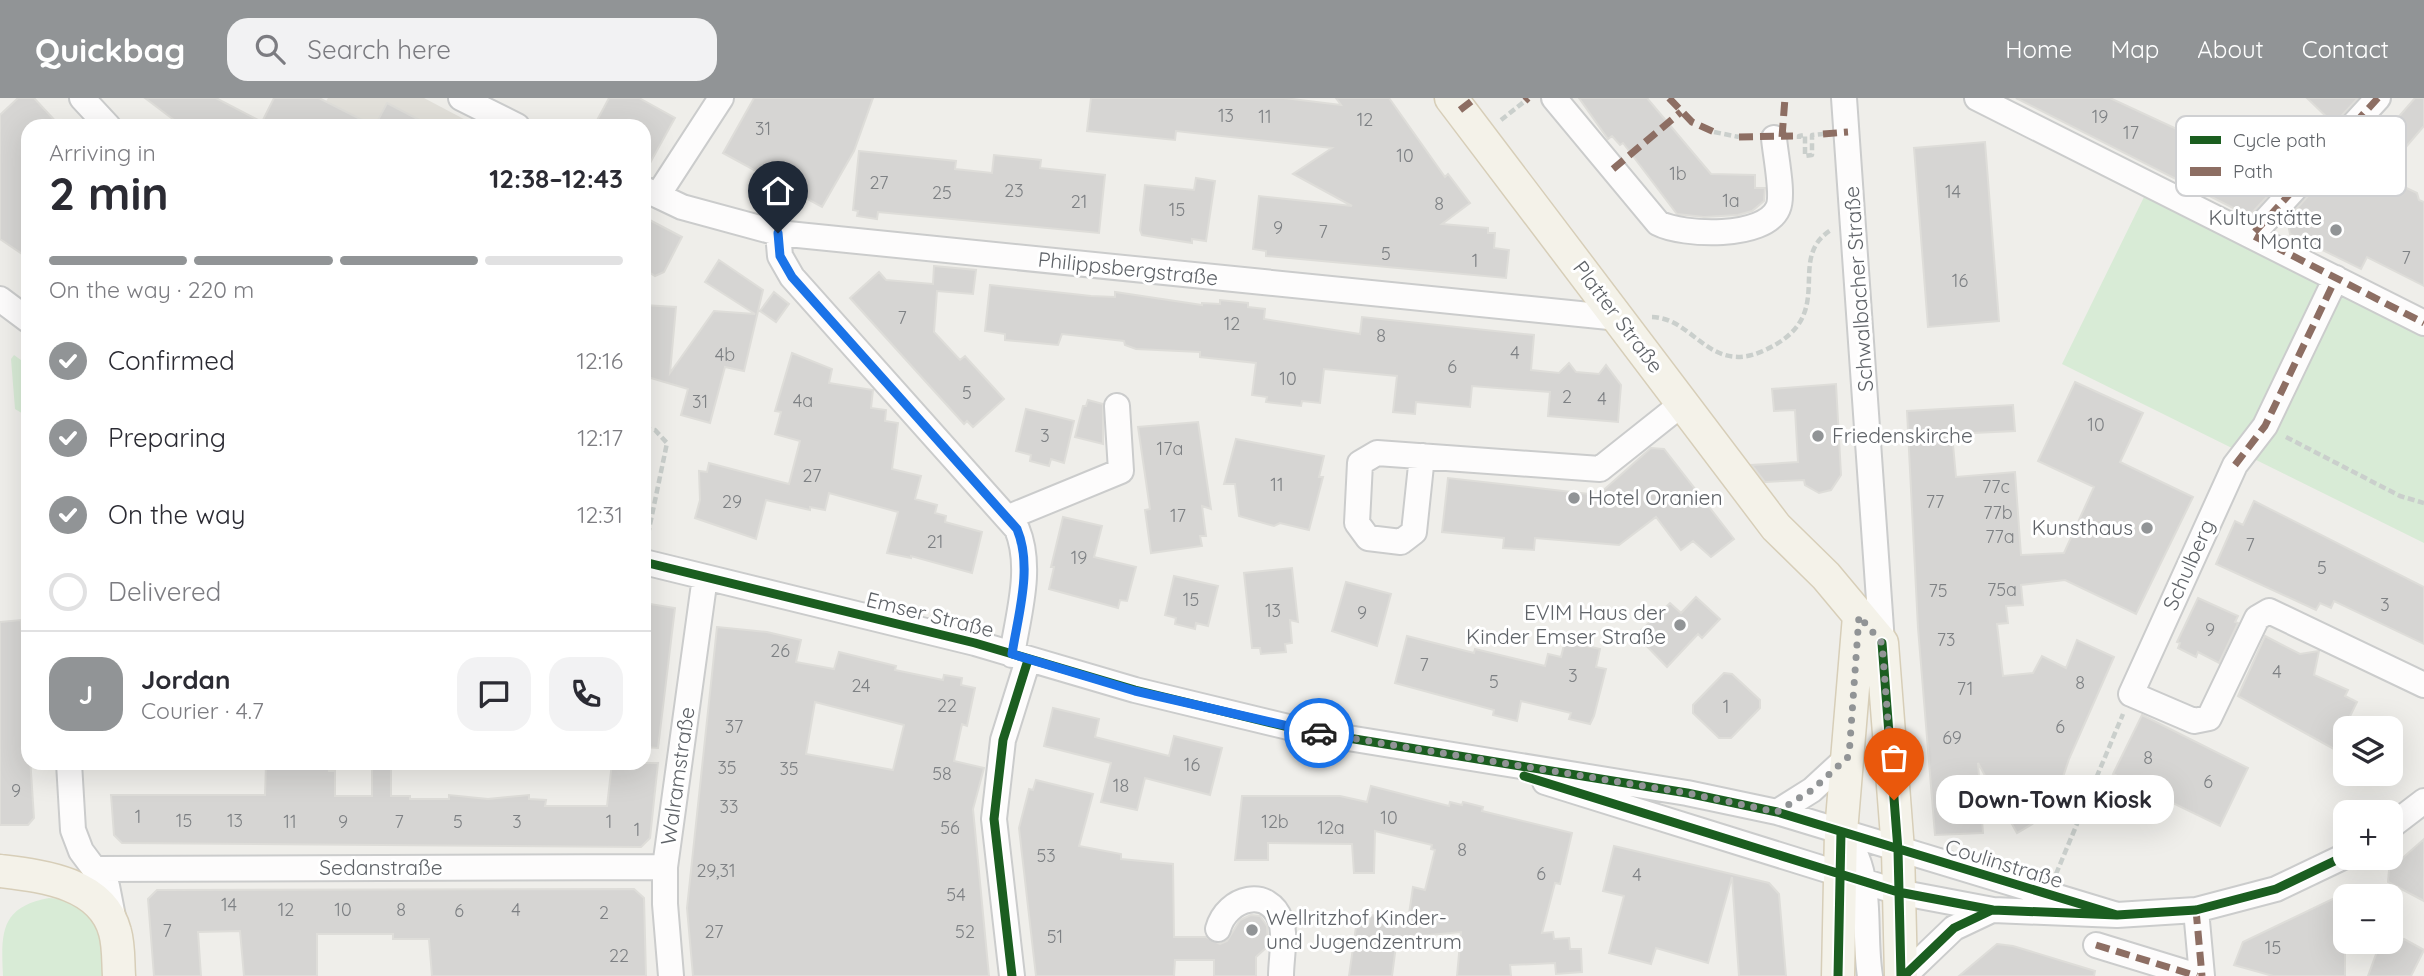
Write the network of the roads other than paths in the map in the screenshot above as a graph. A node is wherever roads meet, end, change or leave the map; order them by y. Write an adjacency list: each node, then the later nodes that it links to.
1 (82, 98): 10 (street)
2 (461, 98): 11 (street)
3 (721, 98): 13 (street)
4 (1451, 98): 20 (main road, Platter Straße)
5 (1555, 98): 12 (street)
6 (1844, 98): 25 (street, Schwalbacher Straße)
7 (1977, 98): 16 (street)
8 (2378, 98): 9 (street)
9 (2362, 116)
10 (102, 119)
11 (503, 119)
12 (1787, 140)
13 (651, 192): 15 (street, Philippsbergstraße)
14 (2289, 196): 16 (street)
15 (778, 233): 20 (street, Philippsbergstraße); 26 (street)
16 (2252, 236): 17 (street)
17 (2336, 278): 21 (street); 31 (street, Schulberg)
18 (0, 299): 19 (street)
19 (21, 315)
20 (1619, 318): 22 (main road, Platter Straße)
21 (2424, 323)
22 (1683, 403): 24 (street); 29 (main road, Platter Straße)
23 (1118, 406): 26 (street)
24 (1422, 456)
25 (1871, 481): 29 (street, Schwalbacher Straße); 29 (street, Schwalbacher Straße)
26 (1009, 517): 30 (street)
27 (651, 556): 28 (street, Emser Straße)
28 (705, 577): 30 (street, Emser Straße); 41 (street, Walramstraße)
29 (1866, 632): 33 (main road, Schwalbacher Straße); 39 (main road, Schwalbacher Straße)
30 (1020, 657): 32 (street, Emser Straße); 56 (street)
31 (2424, 685)
32 (1454, 756): 36 (street, Emser Straße); 45 (street, Emser Straße)
33 (1849, 756): 36 (street); 38 (main road, Schwalbacher Straße)
34 (69, 770): 42 (street)
35 (2424, 800): 37 (street)
36 (1777, 812): 38 (street, Emser Straße)
37 (2403, 817)
38 (1841, 832): 39 (street, Coulinstraße); 45 (main road, Schwalbacher Straße)
39 (1898, 850): 46 (main road, Schwalbacher Straße); 50 (street, Coulinstraße)
40 (2333, 862): 49 (street, Coulinstraße)
41 (665, 867): 42 (street, Sedanstraße); 55 (street, Walramstraße)
42 (97, 869): 52 (street)
43 (0, 871): 44 (main road)
44 (41, 877): 47 (main road); 52 (main road)
45 (1852, 878): 46 (street, Emser Straße); 58 (main road, Schwalbacher Straße); 59 (street)
46 (1898, 892): 48 (street, Coulinstraße); 60 (main road, Schwalbacher Straße)
47 (0, 896)
48 (1993, 910): 50 (street, Coulinstraße); 60 (street)
49 (2196, 910): 50 (street, Coulinstraße); 62 (street)
50 (2117, 915)
51 (1219, 929): 57 (street)
52 (115, 930): 54 (main road)
53 (2096, 945): 61 (street)
54 (119, 976)
55 (671, 976)
56 (1012, 976)
57 (1281, 976)
58 (1838, 976)
59 (1870, 976)
60 (1902, 976)
61 (2197, 976)
62 (2202, 976)

